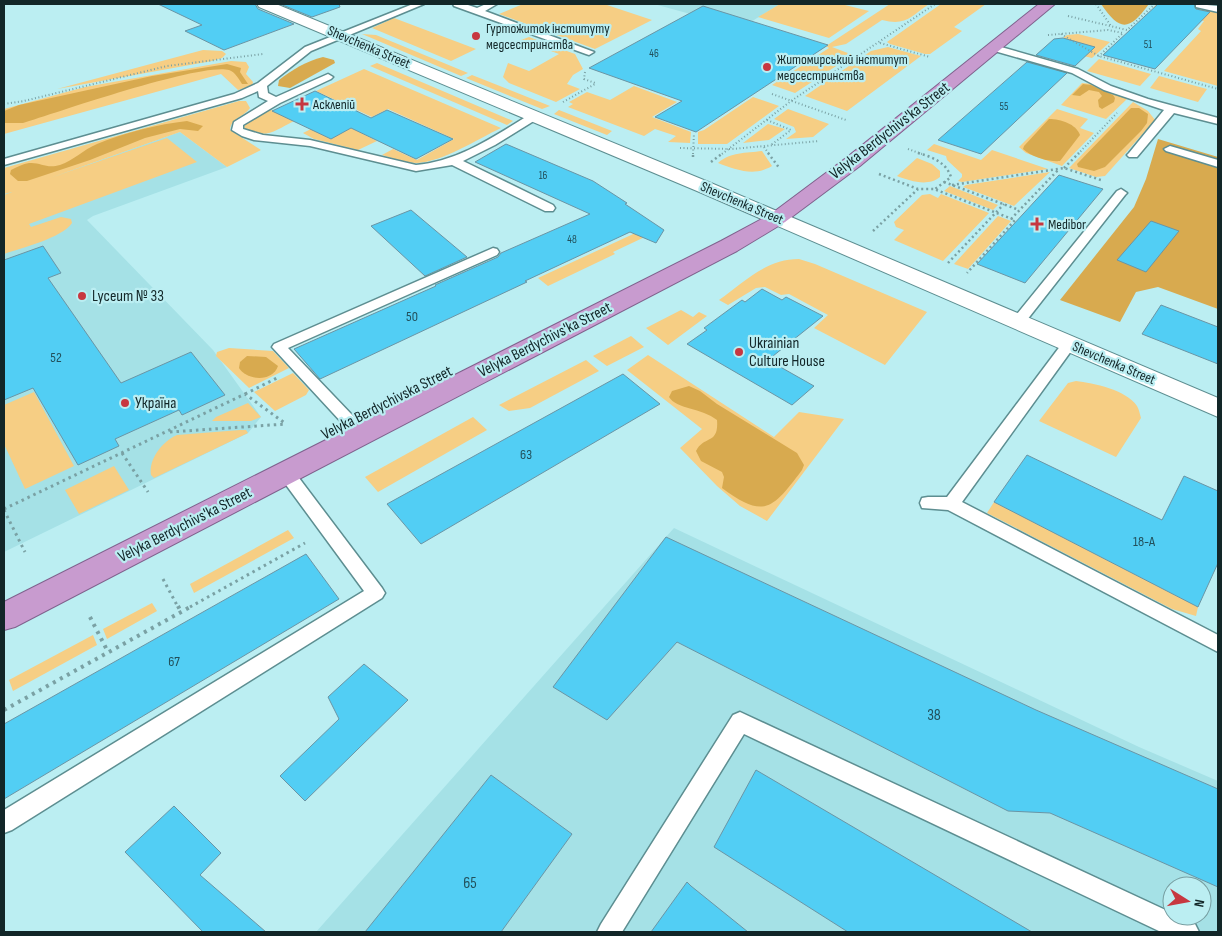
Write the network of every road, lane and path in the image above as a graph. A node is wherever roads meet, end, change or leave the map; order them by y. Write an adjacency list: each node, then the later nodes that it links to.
1 (264, 4): 18 (street, Shevchenka Street)
2 (420, 4): 18 (lane)
3 (457, 4): 12 (lane)
4 (493, 4): 12 (lane)
5 (935, 4): 19 (path)
6 (1030, 4): 69 (highway, Velyka Berdychivska Street)
7 (1048, 4): 20 (highway, Velyka Berdychivs'ka Street)
8 (1096, 4): 14 (path)
9 (1155, 4): 16 (path)
10 (1199, 5): 11 (lane)
11 (1218, 9)
12 (476, 11): 22 (lane)
13 (1065, 15): 14 (path)
14 (1111, 26): 15 (path); 16 (path)
15 (1108, 30): 17 (path); 23 (path)
16 (1127, 30): 17 (path)
17 (1123, 33): 23 (path)
18 (341, 36): 21 (lane); 36 (street, Shevchenka Street)
19 (880, 43): 24 (path); 32 (path)
20 (994, 48): 30 (lane); 69 (highway, Velyka Berdychivs'ka Street)
21 (308, 49): 27 (lane); 33 (path)
22 (590, 52)
23 (1099, 56): 28 (path)
24 (930, 57)
25 (328, 77): 31 (lane)
26 (595, 84): 34 (path)
27 (262, 86): 31 (lane); 51 (lane)
28 (1218, 89)
29 (772, 94): 32 (path)
30 (1133, 97): 35 (lane); 55 (path)
31 (276, 101): 52 (lane)
32 (791, 101): 37 (path); 38 (path)
33 (4, 104)
34 (556, 105)
35 (1171, 109): 39 (lane); 49 (lane)
36 (533, 117): 52 (lane); 69 (street, Shevchenka Street)
37 (766, 120): 42 (path); 46 (path)
38 (846, 120)
39 (1218, 122)
40 (694, 133): 45 (path)
41 (819, 140): 42 (path)
42 (770, 145): 43 (path)
43 (764, 146): 46 (path); 56 (path)
44 (672, 147): 45 (path)
45 (694, 149): 46 (path); 50 (path)
46 (728, 149): 53 (path)
47 (908, 149): 59 (path)
48 (1170, 149): 54 (lane)
49 (1133, 155)
50 (693, 157)
51 (4, 162)
52 (455, 162): 66 (lane)
53 (709, 164)
54 (1218, 164)
55 (1064, 168): 57 (path); 60 (path)
56 (780, 169)
57 (1059, 169): 61 (path); 67 (path)
58 (879, 174): 62 (path)
59 (944, 182): 61 (path); 63 (path)
60 (1106, 182)
61 (952, 185): 65 (path)
62 (918, 189): 63 (path); 71 (path)
63 (934, 189): 68 (path)
64 (1121, 193): 75 (lane)
65 (1004, 204): 67 (path); 68 (path)
66 (549, 208)
67 (1019, 210): 70 (path)
68 (995, 213): 70 (path); 73 (path)
69 (769, 214): 75 (street, Shevchenka Street); 80 (highway, Velyka Berdychivska Street); 83 (highway, Velyka Berdychivs'ka Street)
70 (1011, 218): 74 (path)
71 (873, 231)
72 (493, 252): 80 (lane)
73 (943, 269)
74 (963, 277)
75 (1018, 322): 76 (street, Shevchenka Street)
76 (1069, 344): 79 (street, Shevchenka Street); 86 (lane)
77 (277, 378): 78 (path)
78 (245, 394): 81 (path); 81 (path)
79 (1218, 408)
80 (349, 421): 91 (highway, Velyka Berdychivska Street)
81 (167, 432): 82 (path)
82 (122, 453): 84 (path); 87 (path)
83 (287, 474): 88 (lane); 93 (highway, Velyka Berdychivs'ka Street)
84 (148, 492)
85 (928, 503): 86 (lane)
86 (951, 504): 95 (lane)
87 (4, 509): 89 (path)
88 (330, 530): 92 (path); 98 (lane)
89 (25, 552)
90 (163, 578): 92 (path)
91 (4, 597)
92 (181, 612): 96 (path)
93 (4, 617)
94 (90, 617): 96 (path)
95 (1218, 644)
96 (108, 652): 97 (path)
97 (4, 710)
98 (4, 822)
99 (608, 932): 100 (lane)
100 (1187, 932)

